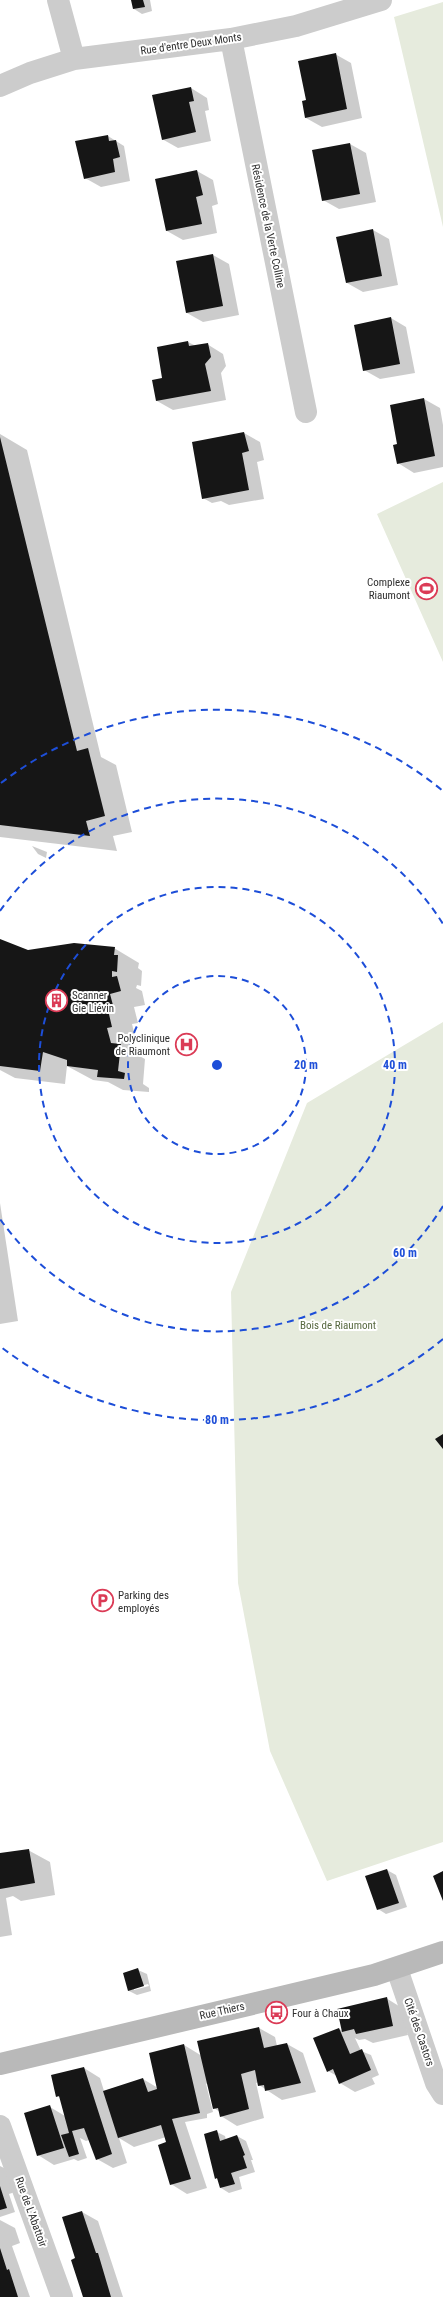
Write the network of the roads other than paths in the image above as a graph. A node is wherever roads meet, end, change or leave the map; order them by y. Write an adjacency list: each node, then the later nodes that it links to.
1 (58, 0): 4 (street)
2 (381, 0): 3 (street, Rue d'entre Deux Monts)
3 (231, 40): 4 (street, Rue d'entre Deux Monts); 6 (street, Résidence de la Verte Colline)
4 (74, 59): 5 (street, Rue d'entre Deux Monts)
5 (0, 86)
6 (306, 412)
7 (443, 1952): 8 (street, Rue Thiers)
8 (396, 1969): 9 (street, Rue Thiers); 10 (street, Cité des Castors)
9 (0, 2064)
10 (443, 2094)
11 (0, 2126): 12 (street, Rue de L'Abattoir)
12 (62, 2297)

